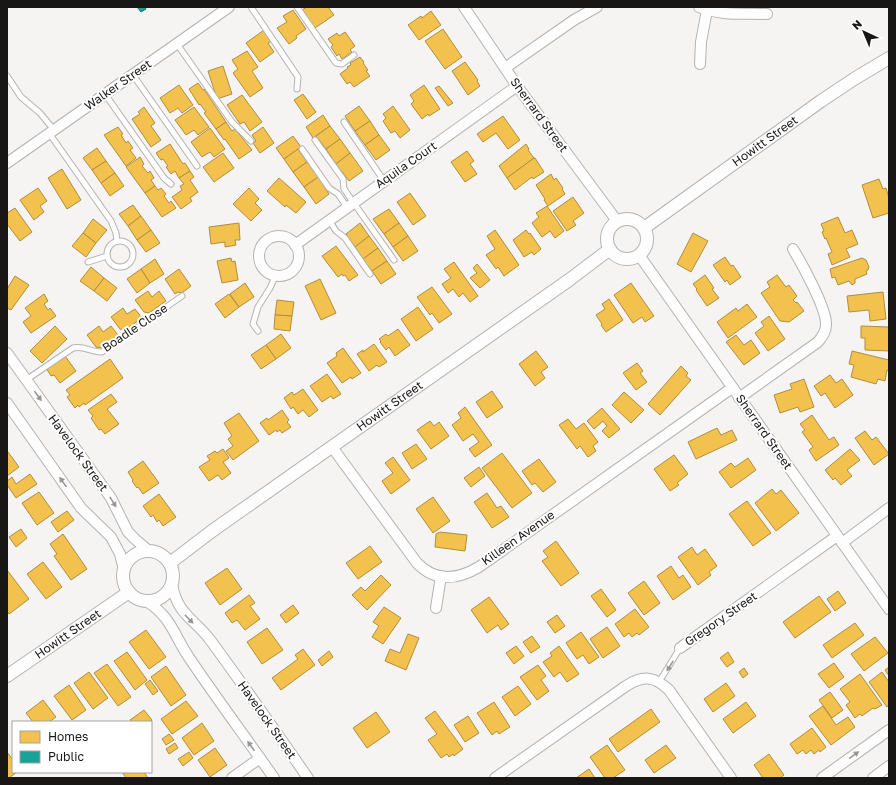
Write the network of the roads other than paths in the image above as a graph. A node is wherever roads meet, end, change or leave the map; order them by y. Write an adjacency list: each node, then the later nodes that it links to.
1 (229, 7): 8 (street, Walker Street)
2 (251, 7): 16 (lane)
3 (297, 7): 9 (lane)
4 (464, 7): 12 (street, Sherrard Street)
5 (596, 7): 12 (street)
6 (703, 8): 7 (street); 11 (street)
7 (767, 14)
8 (177, 44): 13 (street, Walker Street); 21 (lane)
9 (354, 55)
10 (889, 58): 30 (street, Howitt Street)
11 (700, 64)
12 (505, 68): 15 (street, Sherrard Street)
13 (133, 75): 17 (street, Walker Street); 24 (lane)
14 (7, 76): 19 (lane)
15 (517, 86): 25 (street, Aquila Court); 29 (street, Sherrard Street)
16 (297, 89)
17 (105, 94): 19 (street, Walker Street); 26 (lane)
18 (344, 122): 25 (lane)
19 (52, 132): 23 (street, Walker Street); 31 (lane)
20 (315, 140): 27 (lane)
21 (251, 141)
22 (302, 149): 27 (lane)
23 (7, 163)
24 (197, 166)
25 (384, 181): 27 (street, Aquila Court)
26 (171, 184)
27 (350, 204): 28 (street, Aquila Court); 37 (lane)
28 (329, 220): 32 (street, Aquila Court); 39 (lane)
29 (617, 222): 30 (street); 33 (street)
30 (644, 228): 35 (street)
31 (117, 241): 36 (lane); 36 (lane)
32 (295, 244): 40 (street); 40 (street)
33 (610, 249): 35 (street); 48 (street, Howitt Street)
34 (793, 249): 46 (street)
35 (639, 255): 45 (street, Sherrard Street)
36 (107, 256): 38 (lane)
37 (394, 260)
38 (88, 262)
39 (370, 274)
40 (276, 275): 42 (lane)
41 (182, 296): 44 (lane, Boadle Close)
42 (258, 331)
43 (7, 353): 44 (street, Havelock Street)
44 (26, 380): 51 (street, Havelock Street, one-way to 51)
45 (732, 388): 46 (street, Sherrard Street); 54 (street, Killeen Avenue)
46 (739, 398): 50 (street, Sherrard Street)
47 (7, 404): 53 (street, one-way to 47)
48 (332, 447): 52 (street, Howitt Street); 54 (street, Killeen Avenue)
49 (889, 508): 50 (street, Gregory Street)
50 (840, 539): 59 (street, Sherrard Street); 60 (street, Gregory Street)
51 (149, 551): 52 (street); 53 (street)
52 (170, 563): 55 (street)
53 (124, 570): 56 (street)
54 (441, 576): 58 (street)
55 (172, 584): 57 (street); 68 (street, Havelock Street, one-way to 68)
56 (129, 592): 57 (street); 61 (street, Howitt Street)
57 (146, 601): 64 (street, one-way to 57)
58 (436, 608)
59 (889, 609)
60 (680, 648): 62 (lane, Gregory Street, one-way to 62)
61 (7, 676)
62 (659, 682): 69 (street); 70 (street)
63 (889, 730): 71 (street, one-way to 63)
64 (260, 758): 66 (street); 67 (street)
65 (889, 766): 72 (street)
66 (232, 778)
67 (274, 778)
68 (308, 778)
69 (495, 778)
70 (732, 778)
71 (822, 778)
72 (872, 778)

